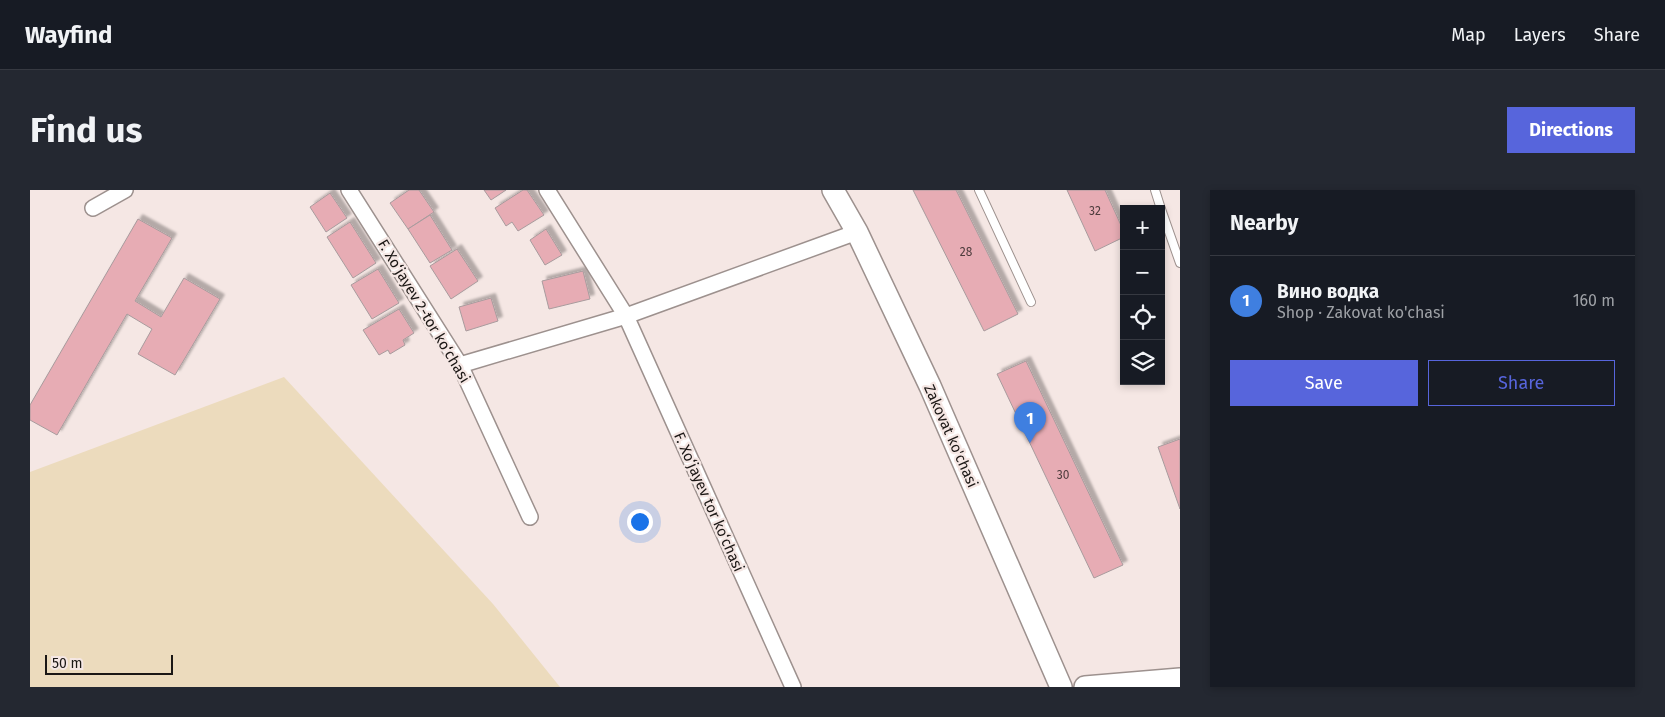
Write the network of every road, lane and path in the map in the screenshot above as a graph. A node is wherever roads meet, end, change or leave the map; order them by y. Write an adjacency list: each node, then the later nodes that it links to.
1 (125, 190): 8 (street)
2 (349, 190): 14 (street, F. Xo‘jayev 2-tor ko‘chasi)
3 (547, 190): 13 (street, F. Xo‘jayev tor ko‘chasi)
4 (832, 190): 10 (main road, Zakovat ko'chasi)
5 (979, 190): 12 (lane)
6 (1155, 190): 7 (lane)
7 (1160, 205)
8 (93, 208)
9 (1165, 220): 11 (lane)
10 (857, 232): 13 (street); 18 (main road, Zakovat ko'chasi)
11 (1180, 263)
12 (1031, 302)
13 (626, 316): 14 (street); 17 (street, F. Xo‘jayev tor ko‘chasi)
14 (460, 365): 15 (street, F. Xo‘jayev 2-tor ko‘chasi)
15 (530, 517)
16 (1180, 679): 19 (main road)
17 (793, 687)
18 (1061, 687)
19 (1085, 687)

